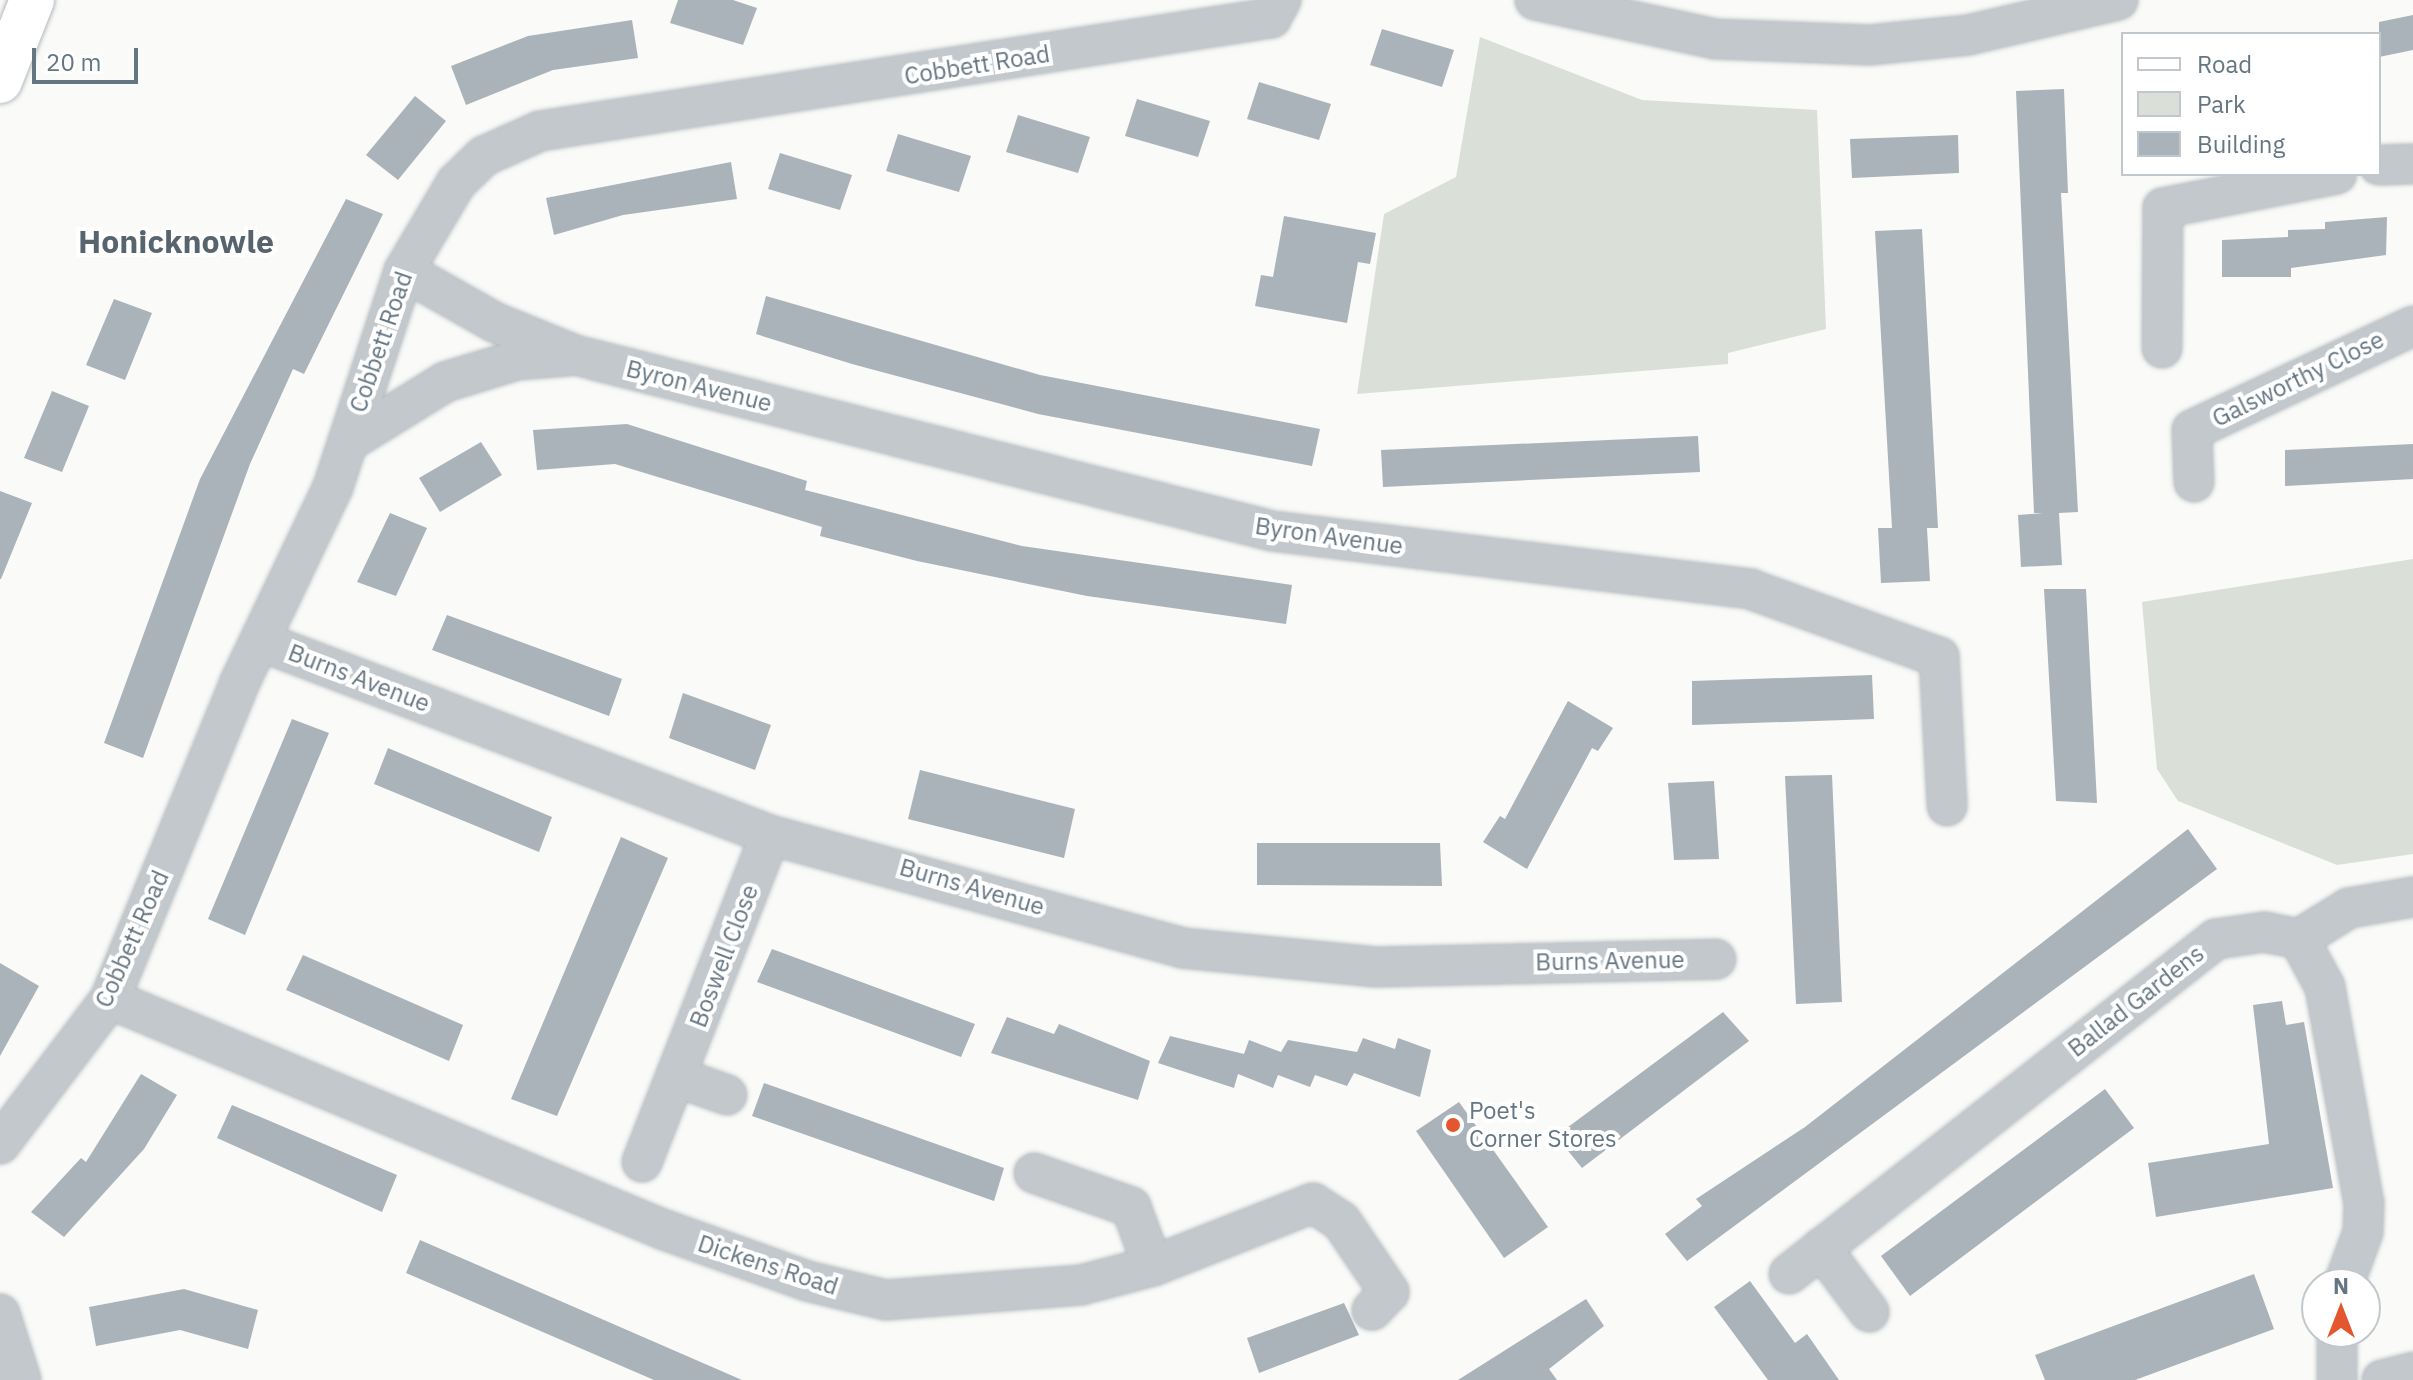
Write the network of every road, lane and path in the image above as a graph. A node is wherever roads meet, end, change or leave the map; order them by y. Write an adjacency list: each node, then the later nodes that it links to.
1 (32, 0): 5 (street)
2 (1281, 0): 9 (street, Cobbett Road)
3 (1535, 0): 4 (street)
4 (2118, 0)
5 (5, 53)
6 (2413, 164): 7 (street)
7 (2381, 165)
8 (2327, 176): 11 (street)
9 (404, 271): 12 (street, Byron Avenue); 13 (street, Cobbett Road)
10 (2412, 323): 14 (street, Galsworthy Close)
11 (2162, 348)
12 (575, 355): 13 (street, Byron Avenue); 16 (street, Byron Avenue)
13 (348, 442): 15 (street, Cobbett Road)
14 (2194, 482)
15 (260, 641): 17 (street, Burns Avenue); 21 (street, Cobbett Road)
16 (1947, 806)
17 (770, 835): 20 (street, Burns Avenue); 22 (street, Boswell Close)
18 (2413, 897): 19 (street)
19 (2299, 939): 27 (street, Ballad Gardens); 29 (street)
20 (1716, 959)
21 (110, 999): 24 (street, Cobbett Road); 28 (street, Dickens Road)
22 (677, 1077): 23 (street); 25 (street, Boswell Close)
23 (727, 1095)
24 (0, 1144)
25 (642, 1162)
26 (1034, 1173): 28 (street)
27 (1821, 1248): 30 (street, Ballad Gardens); 32 (street)
28 (1153, 1266): 31 (street, Dickens Road)
29 (2350, 1268)
30 (1789, 1274)
31 (1372, 1310)
32 (1869, 1312)
33 (0, 1314): 36 (street)
34 (2337, 1348): 37 (street)
35 (2413, 1372): 38 (street)
36 (21, 1380)
37 (2337, 1380)
38 (2382, 1380)

